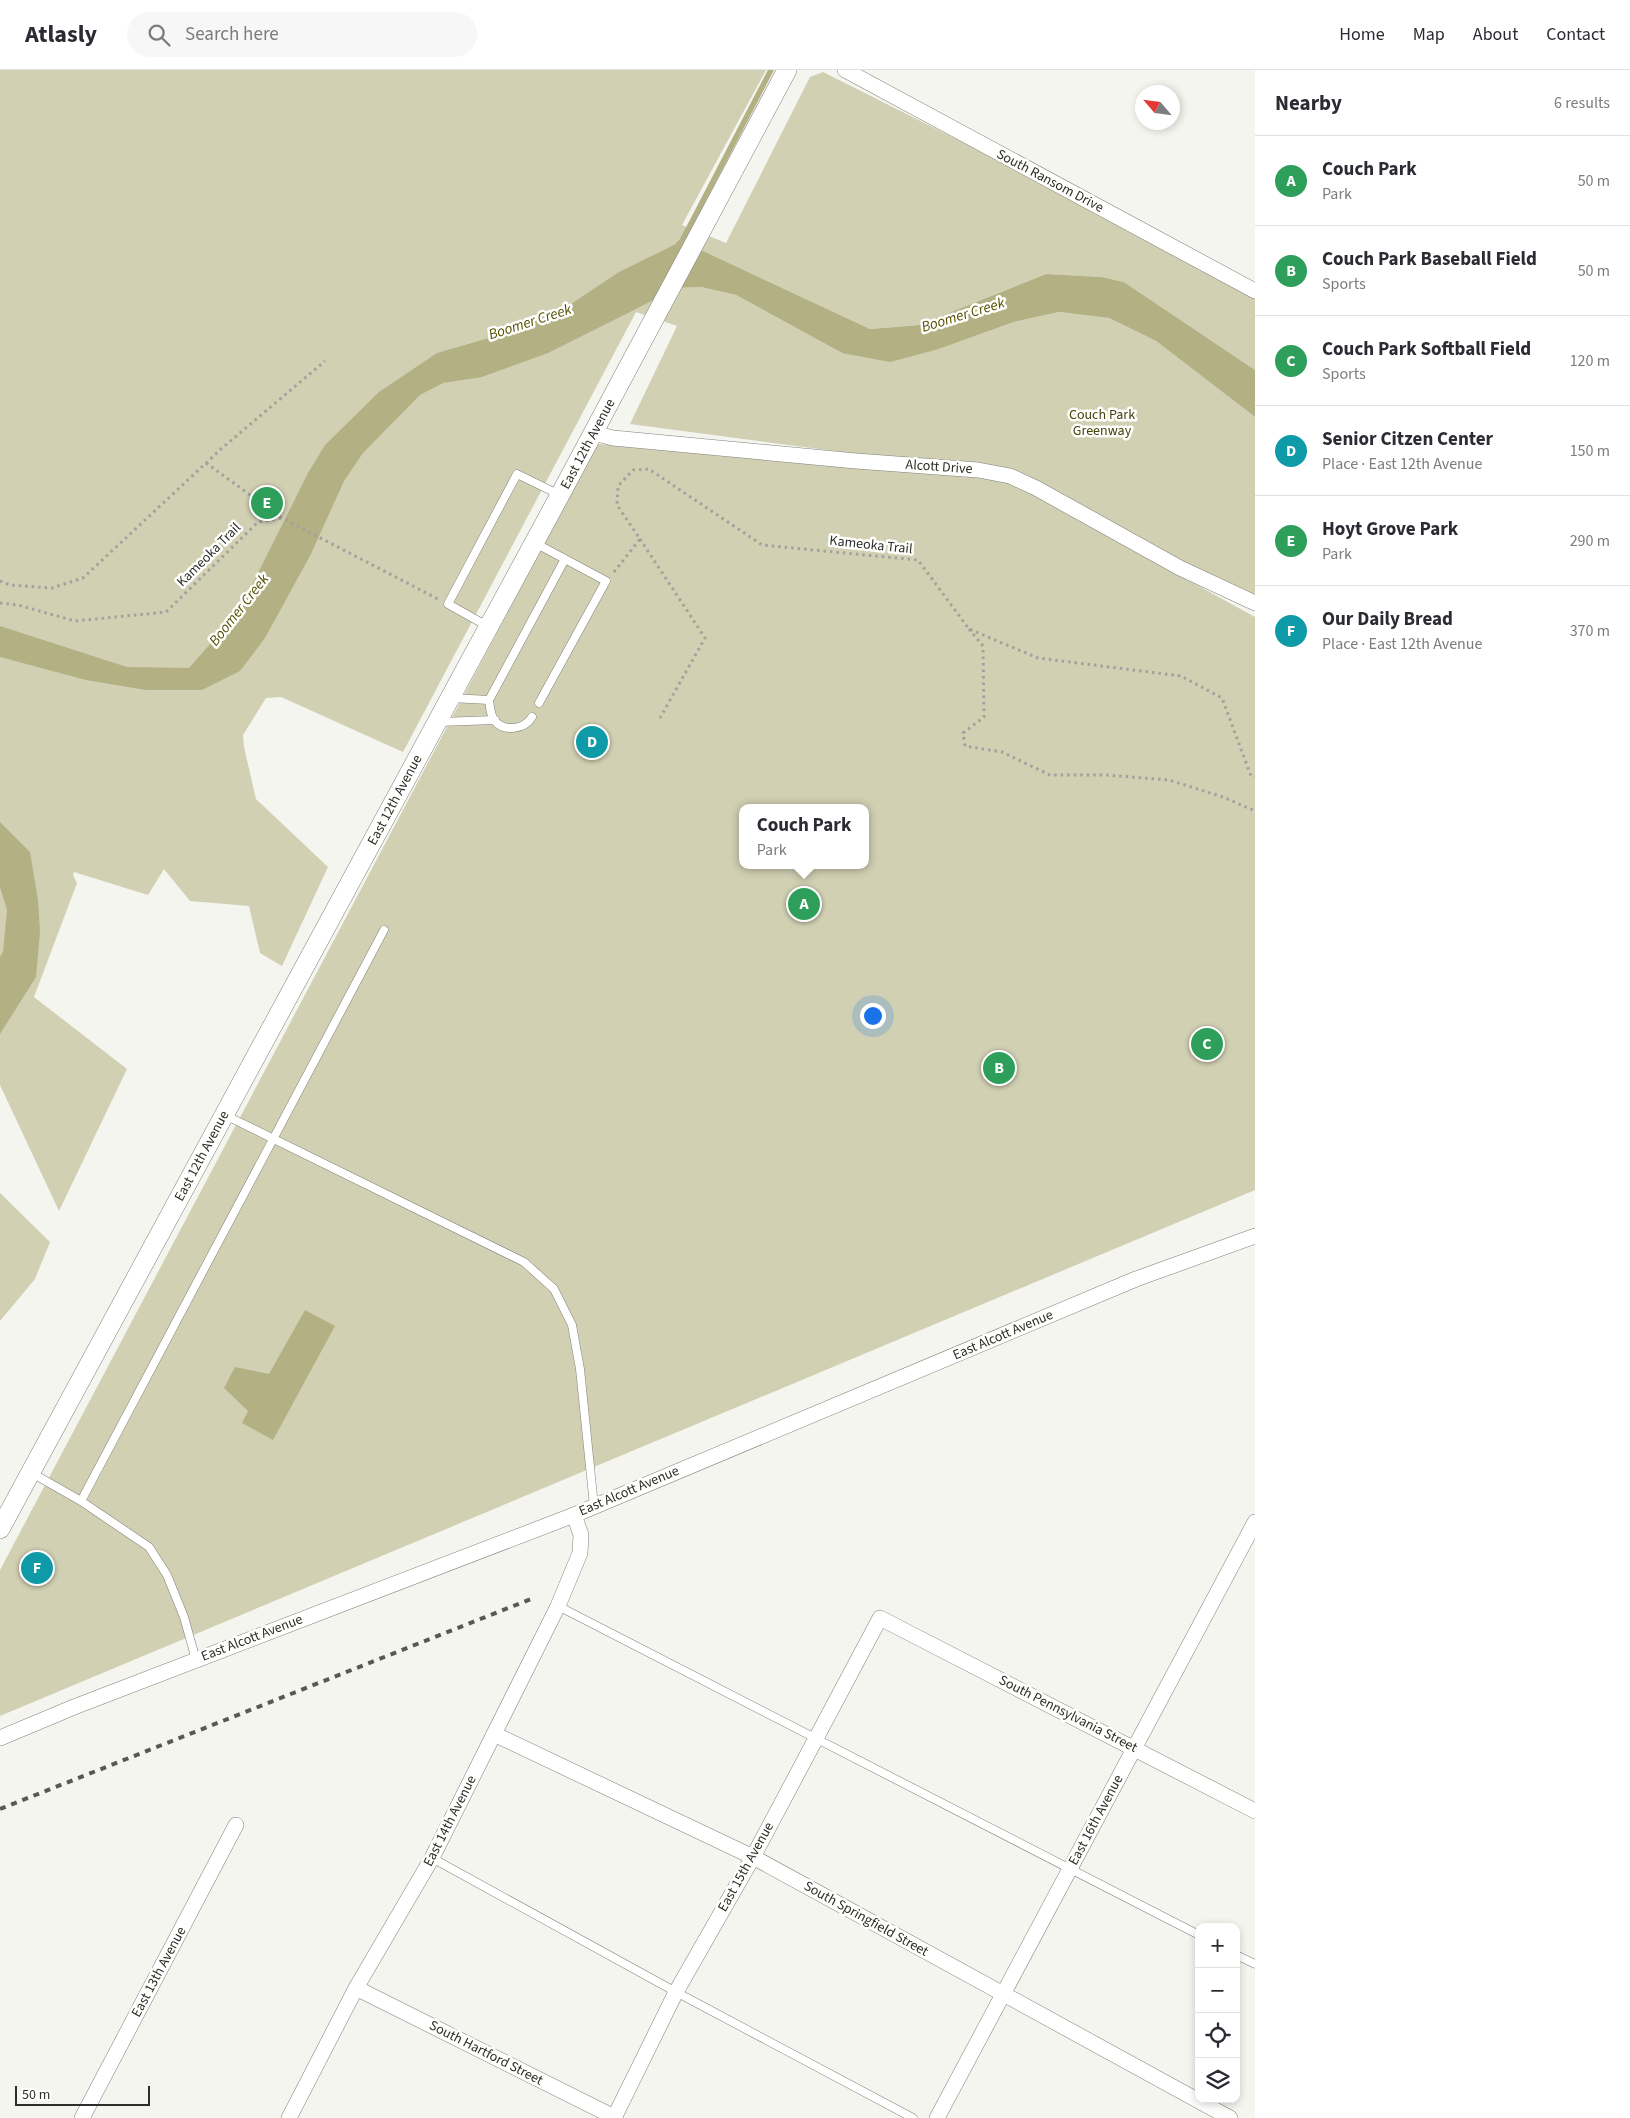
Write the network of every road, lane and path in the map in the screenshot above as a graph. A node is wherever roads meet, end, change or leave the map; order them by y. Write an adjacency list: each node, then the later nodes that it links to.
1 (787, 70): 5 (street, East 12th Avenue)
2 (845, 70): 3 (street, South Ransom Drive)
3 (1255, 291)
4 (325, 361): 6 (path)
5 (594, 433): 7 (street, East 12th Avenue); 15 (street, Alcott Drive)
6 (206, 463): 8 (path); 12 (path)
7 (560, 495): 10 (street, East 12th Avenue); 16 (lane)
8 (282, 518): 14 (path, Kameoka Trail); 16 (path)
9 (640, 539): 13 (path); 18 (path, Kameoka Trail); 23 (path, Kameoka Trail)
10 (534, 542): 11 (lane); 17 (street, East 12th Avenue)
11 (565, 559): 13 (lane); 20 (lane)
12 (0, 580)
13 (606, 581): 21 (lane)
14 (0, 603)
15 (1255, 603)
16 (448, 604): 17 (lane)
17 (489, 627): 19 (street, East 12th Avenue)
18 (969, 629): 26 (path); 27 (path, Kameoka Trail)
19 (450, 698): 20 (lane); 25 (street, East 12th Avenue)
20 (489, 700): 24 (lane)
21 (540, 703)
22 (532, 717): 24 (lane)
23 (660, 718)
24 (494, 720): 25 (lane)
25 (437, 722): 29 (street, East 12th Avenue)
26 (1255, 776)
27 (1255, 811)
28 (384, 930): 30 (lane)
29 (224, 1115): 30 (lane); 32 (street, East 12th Avenue)
30 (274, 1138): 33 (lane); 34 (lane)
31 (1255, 1236): 34 (street, East Alcott Avenue)
32 (30, 1472): 33 (lane); 37 (street, East 12th Avenue)
33 (81, 1501): 40 (lane)
34 (594, 1506): 35 (street, East Alcott Avenue)
35 (574, 1514): 38 (street, East 14th Avenue); 40 (street, East Alcott Avenue)
36 (1255, 1522): 44 (street, East 16th Avenue)
37 (0, 1529)
38 (558, 1606): 41 (street, East 14th Avenue); 43 (lane)
39 (880, 1618): 43 (street, East 15th Avenue); 44 (street, South Pennsylvania Street)
40 (196, 1660): 42 (street, East Alcott Avenue)
41 (494, 1734): 47 (street, South Springfield Street); 48 (street, East 14th Avenue)
42 (0, 1738)
43 (816, 1739): 47 (street, East 15th Avenue); 49 (lane)
44 (1134, 1748): 45 (street, South Pennsylvania Street); 49 (street, East 16th Avenue)
45 (1255, 1811)
46 (236, 1826): 57 (street, East 13th Avenue)
47 (753, 1857): 54 (street, East 15th Avenue); 55 (street, South Springfield Street)
48 (432, 1858): 53 (street, East 14th Avenue); 54 (lane)
49 (1070, 1869): 50 (lane); 55 (street, East 16th Avenue)
50 (1195, 1933)
51 (1240, 1957): 52 (lane)
52 (1255, 1964)
53 (356, 1988): 56 (street, East 14th Avenue); 58 (street, South Hartford Street)
54 (676, 1992): 58 (street, East 15th Avenue); 59 (lane)
55 (1003, 1994): 60 (street, East 16th Avenue); 61 (street, South Springfield Street)
56 (293, 2117)
57 (82, 2118)
58 (615, 2118)
59 (913, 2118)
60 (937, 2118)
61 (1230, 2118)

